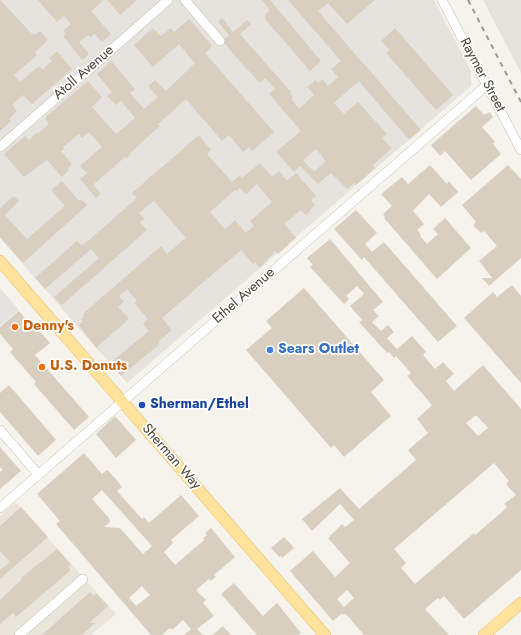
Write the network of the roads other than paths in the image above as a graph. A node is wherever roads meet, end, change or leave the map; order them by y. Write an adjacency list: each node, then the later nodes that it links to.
1 (168, 0): 6 (street, Atoll Avenue)
2 (185, 0): 4 (street)
3 (442, 0): 5 (street, Raymer Street)
4 (220, 40)
5 (487, 85): 7 (street, Raymer Street); 9 (street, Ethel Avenue)
6 (0, 146)
7 (521, 150)
8 (0, 261): 9 (main road, Sherman Way)
9 (122, 401): 11 (street, Ethel Avenue); 16 (main road, Sherman Way)
10 (0, 430): 11 (street)
11 (38, 474): 12 (street, Ethel Avenue)
12 (0, 508)
13 (83, 579): 15 (street)
14 (521, 603): 17 (main road)
15 (19, 635)
16 (326, 635)
17 (484, 635)

